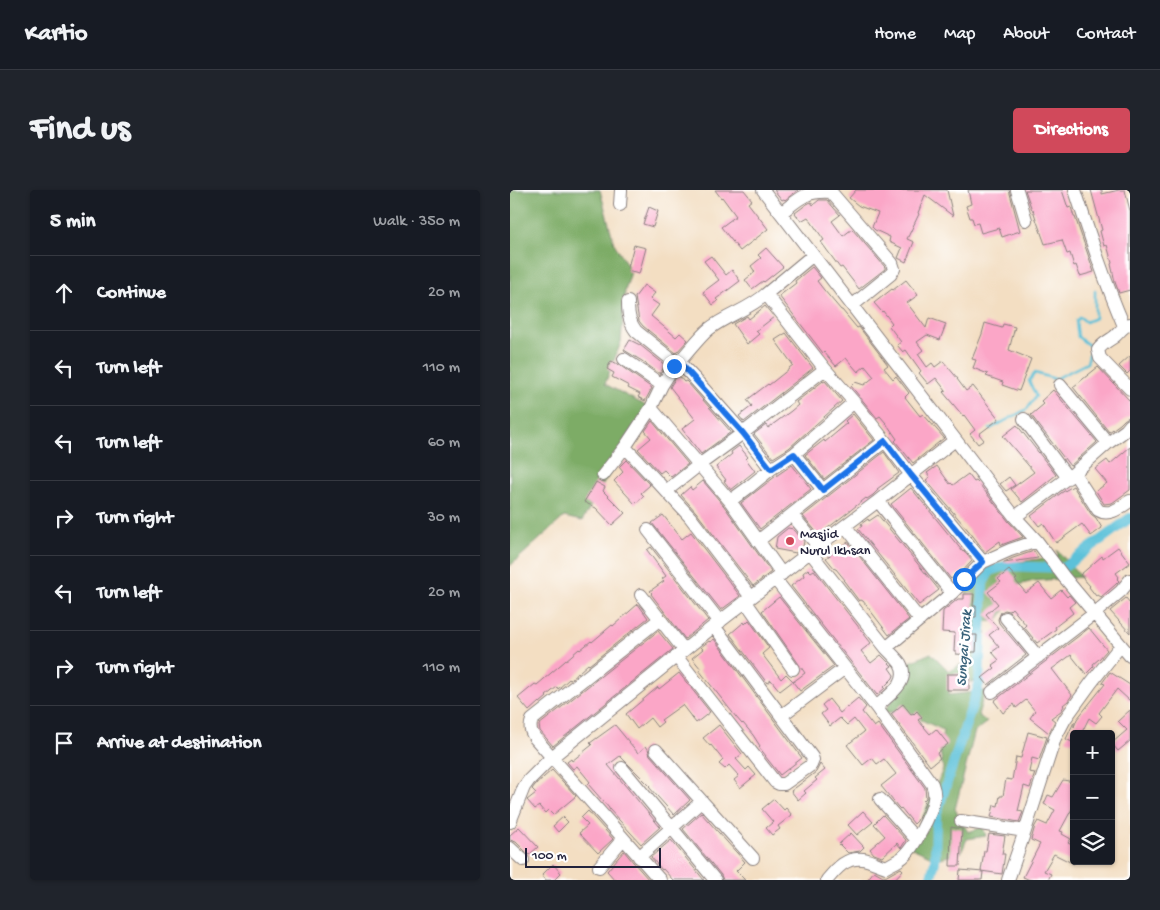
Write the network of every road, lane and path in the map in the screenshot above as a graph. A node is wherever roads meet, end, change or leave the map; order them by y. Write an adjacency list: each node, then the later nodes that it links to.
1 (621, 190): 5 (street)
2 (763, 190): 6 (street)
3 (1017, 190): 7 (street)
4 (1075, 190): 12 (street)
5 (620, 205)
6 (781, 213): 8 (street); 11 (street)
7 (1026, 220)
8 (813, 255): 9 (street); 11 (street)
9 (766, 294): 14 (street); 15 (street)
10 (628, 302): 14 (street)
11 (853, 305): 24 (street)
12 (1127, 325): 18 (street)
13 (624, 359): 16 (street)
14 (677, 364): 16 (street); 23 (street)
15 (825, 368): 19 (street); 23 (street)
16 (662, 385): 20 (street)
17 (1060, 385): 26 (street)
18 (1130, 389)
19 (854, 402): 25 (street); 28 (street)
20 (651, 408): 27 (street); 29 (street)
21 (1024, 419): 33 (street)
22 (1130, 425): 26 (street)
23 (743, 433): 29 (street); 30 (street)
24 (956, 440): 32 (street); 40 (street)
25 (885, 441): 32 (street); 34 (street)
26 (1108, 443): 33 (street)
27 (625, 447): 31 (street); 35 (street)
28 (794, 454): 30 (street); 34 (street)
29 (699, 465): 35 (street); 38 (street)
30 (771, 469): 38 (street)
31 (603, 474)
32 (911, 475): 36 (street); 46 (street)
33 (1071, 476): 37 (street); 40 (street)
34 (823, 490): 39 (street)
35 (666, 491): 51 (street)
36 (878, 501): 41 (street); 49 (street)
37 (1130, 501)
38 (730, 502): 43 (street)
39 (792, 515): 43 (street); 45 (street)
40 (1015, 517): 44 (street)
41 (845, 526): 45 (street); 55 (street)
42 (648, 530): 56 (street)
43 (758, 541): 47 (street)
44 (1040, 546): 46 (street); 52 (street)
45 (814, 549): 47 (street); 58 (street)
46 (983, 562): 49 (street)
47 (779, 576): 51 (street); 62 (street)
48 (1130, 580): 52 (street)
49 (952, 593): 55 (street)
50 (641, 595): 54 (street)
51 (748, 600): 56 (street); 63 (street)
52 (1095, 613): 57 (street); 61 (street)
53 (1006, 618): 61 (street)
54 (660, 619): 59 (street); 68 (street)
55 (920, 620): 58 (street)
56 (717, 624): 59 (street); 66 (street)
57 (1121, 645): 60 (street); 75 (street)
58 (886, 648): 65 (street)
59 (680, 653): 66 (street); 68 (street)
60 (1130, 656)
61 (1038, 657): 64 (street)
62 (844, 668): 65 (street); 66 (street)
63 (793, 669)
64 (992, 692)
65 (876, 707): 76 (street)
66 (781, 716)
67 (656, 750): 71 (street)
68 (552, 757): 73 (street); 77 (street)
69 (622, 768): 74 (street)
70 (880, 799): 76 (street)
71 (702, 801): 74 (street); 80 (street)
72 (961, 821): 75 (street)
73 (510, 822)
74 (672, 828): 79 (street); 84 (street)
75 (1025, 832): 86 (street)
76 (916, 839): 85 (street)
77 (623, 840): 79 (street); 82 (street)
78 (510, 848): 81 (street)
79 (639, 857): 83 (street)
80 (753, 858)
81 (523, 860)
82 (599, 867)
83 (660, 880)
84 (716, 880)
85 (827, 880)
86 (1008, 880)

